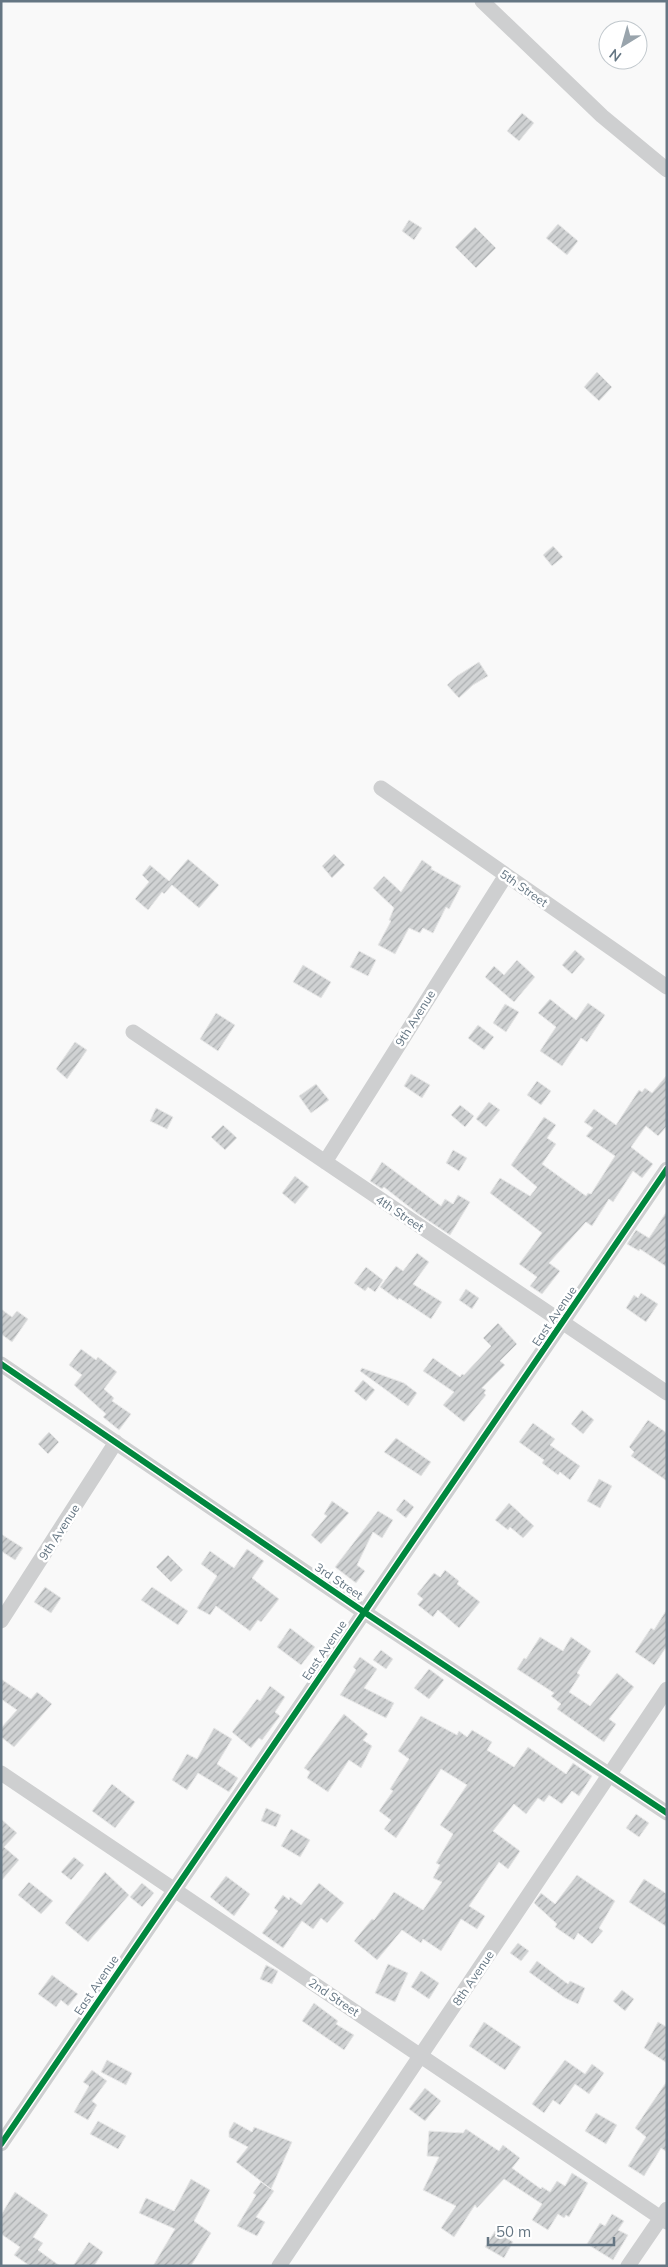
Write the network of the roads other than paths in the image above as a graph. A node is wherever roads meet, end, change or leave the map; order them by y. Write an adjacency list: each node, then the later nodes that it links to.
1 (482, 1): 2 (street)
2 (667, 170)
3 (381, 788): 4 (street, 5th Street)
4 (506, 875): 5 (street, 5th Street); 7 (street, 9th Avenue)
5 (667, 987)
6 (133, 1032): 7 (street, 4th Street)
7 (325, 1162): 9 (street, 4th Street)
8 (667, 1169): 9 (street, East Avenue)
9 (563, 1323): 11 (street, 4th Street); 13 (street, East Avenue)
10 (1, 1364): 12 (street, 3rd Street)
11 (667, 1393)
12 (116, 1442): 13 (street, 3rd Street); 14 (street, 9th Avenue)
13 (364, 1612): 17 (street, 3rd Street); 19 (street, East Avenue)
14 (1, 1621)
15 (667, 1689): 17 (street, 8th Avenue)
16 (1, 1773): 19 (street, 2nd Street)
17 (609, 1775): 18 (street, 3rd Street); 20 (street, 8th Avenue)
18 (667, 1813)
19 (175, 1890): 20 (street, 2nd Street); 21 (street, East Avenue)
20 (420, 2056): 22 (street, 2nd Street); 23 (street, 8th Avenue)
21 (1, 2144)
22 (665, 2216): 24 (street)
23 (279, 2266)
24 (628, 2266)

